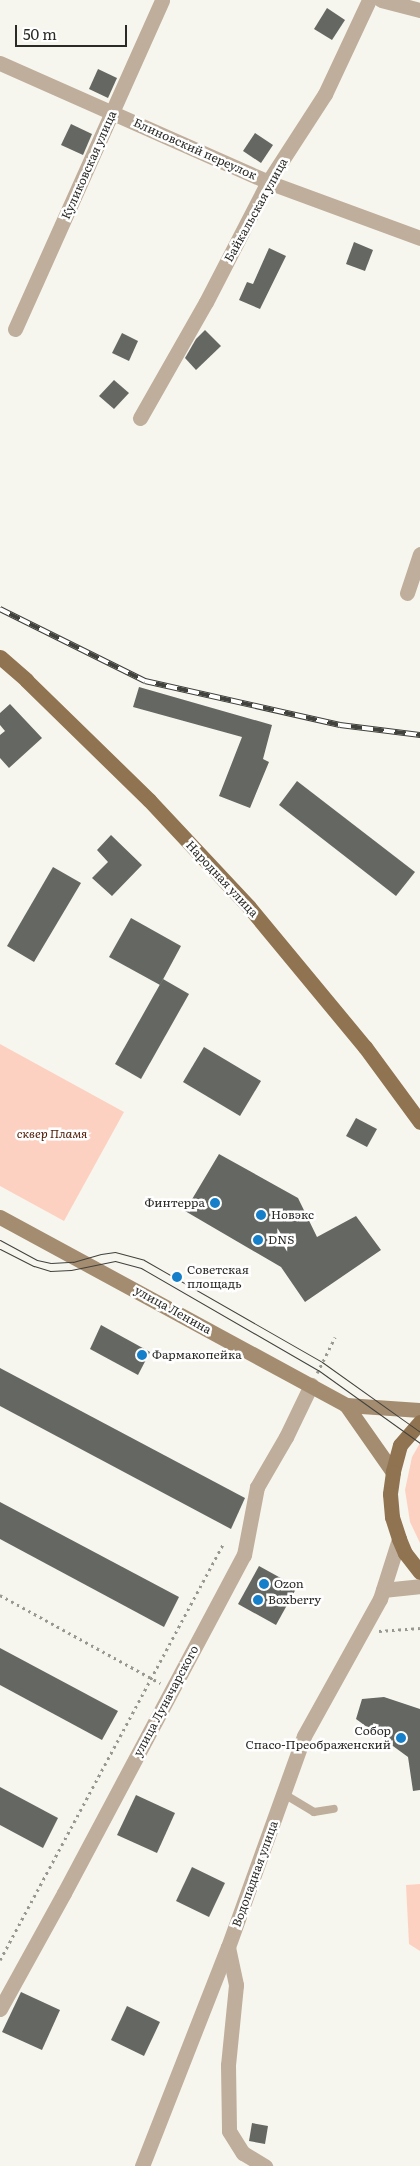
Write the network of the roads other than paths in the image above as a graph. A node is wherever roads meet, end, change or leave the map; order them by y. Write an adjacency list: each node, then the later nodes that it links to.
1 (162, 0): 6 (street, Куликовская улица)
2 (369, 0): 7 (street, Байкальская улица)
3 (382, 0): 4 (street)
4 (420, 10)
5 (0, 63): 6 (street, Блиновский переулок)
6 (113, 112): 7 (street, Блиновский переулок); 9 (street, Куликовская улица)
7 (268, 182): 8 (street, Блиновский переулок); 10 (street, Байкальская улица)
8 (420, 238)
9 (15, 329)
10 (140, 418)
11 (420, 554): 12 (street)
12 (407, 592)
13 (0, 657): 14 (main road, Народная улица)
14 (420, 1122)
15 (0, 1217): 16 (main road, улица Ленина)
16 (311, 1385): 17 (main road, улица Ленина); 28 (street, улица Луначарского)
17 (346, 1405): 18 (main road); 20 (main road)
18 (420, 1410)
19 (420, 1422): 20 (main road)
20 (393, 1472): 21 (main road)
21 (399, 1539): 22 (main road); 24 (street, Водопадная улица)
22 (420, 1572)
23 (420, 1586): 24 (street)
24 (383, 1590): 25 (street, Водопадная улица)
25 (284, 1794): 26 (lane); 27 (street, Водопадная улица)
26 (334, 1809)
27 (228, 1947): 29 (street, Водопадная улица); 30 (street)
28 (0, 2009)
29 (142, 2166)
30 (265, 2166)

